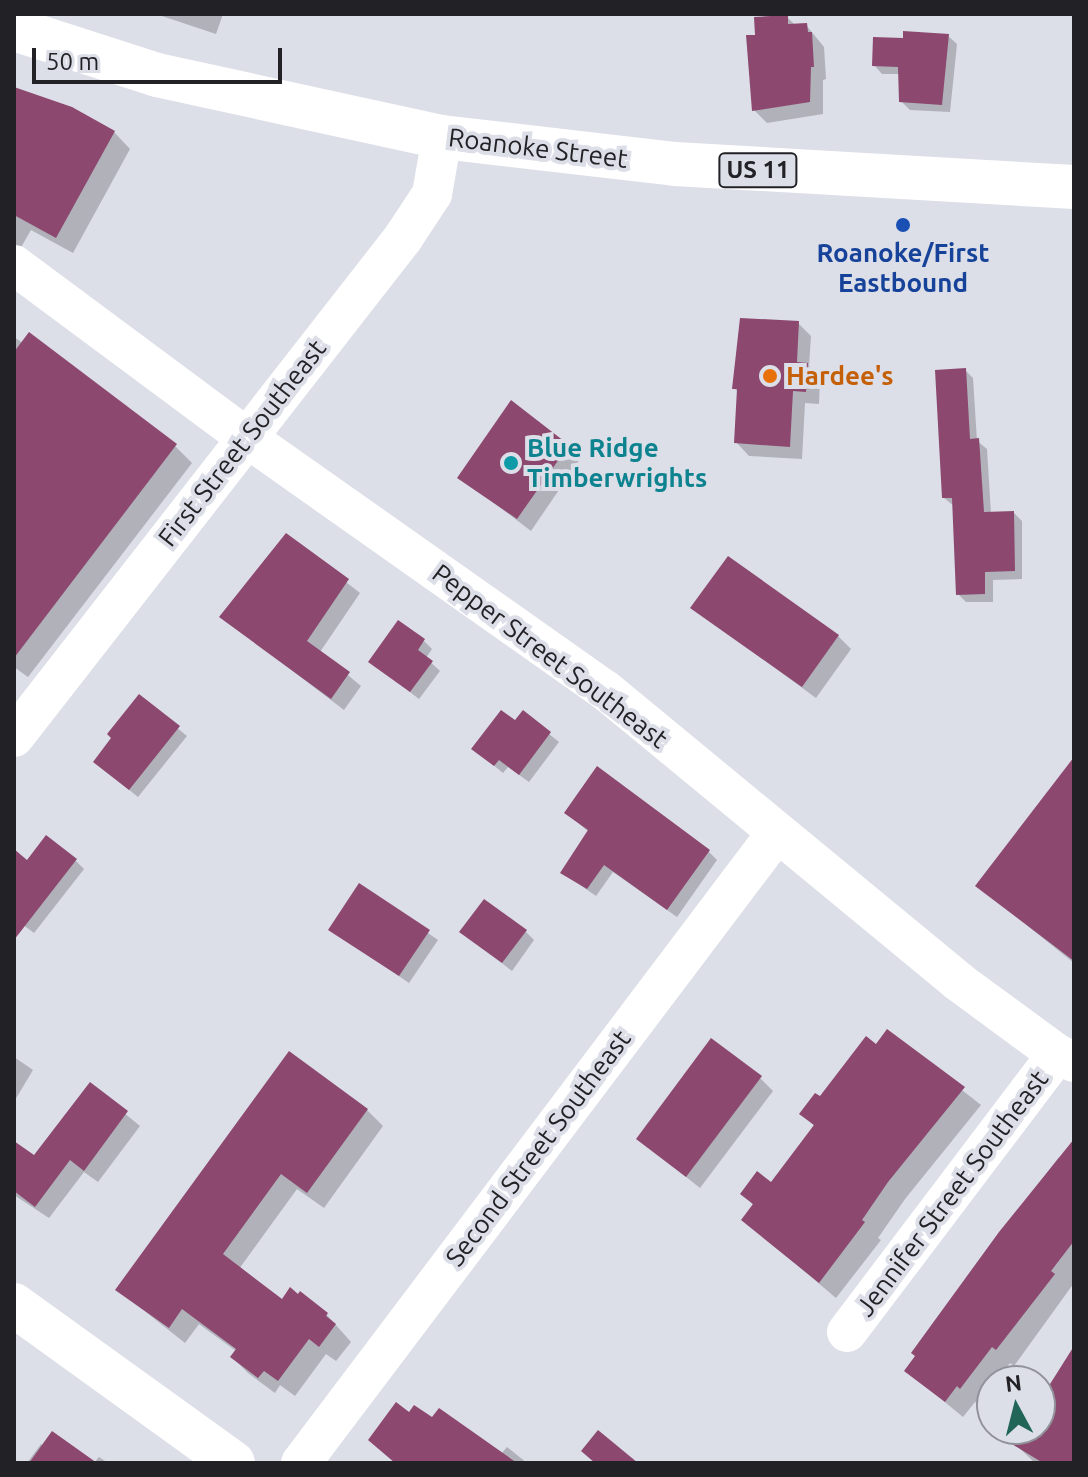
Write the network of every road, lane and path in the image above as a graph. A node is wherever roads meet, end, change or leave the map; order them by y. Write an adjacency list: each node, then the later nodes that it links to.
1 (14, 29): 2 (main road, Roanoke Street / US 11)
2 (442, 137): 3 (main road, Roanoke Street / US 11); 5 (street, First Street Southeast)
3 (1074, 187)
4 (14, 265): 5 (street, Pepper Street Southeast)
5 (246, 437): 6 (street, First Street Southeast); 7 (street, Pepper Street Southeast)
6 (14, 737)
7 (776, 834): 8 (street, Pepper Street Southeast); 12 (street, Second Street Southeast)
8 (1065, 1058): 10 (street, Jennifer Street Southeast)
9 (14, 1305): 11 (main road)
10 (847, 1332)
11 (233, 1463)
12 (301, 1463)

